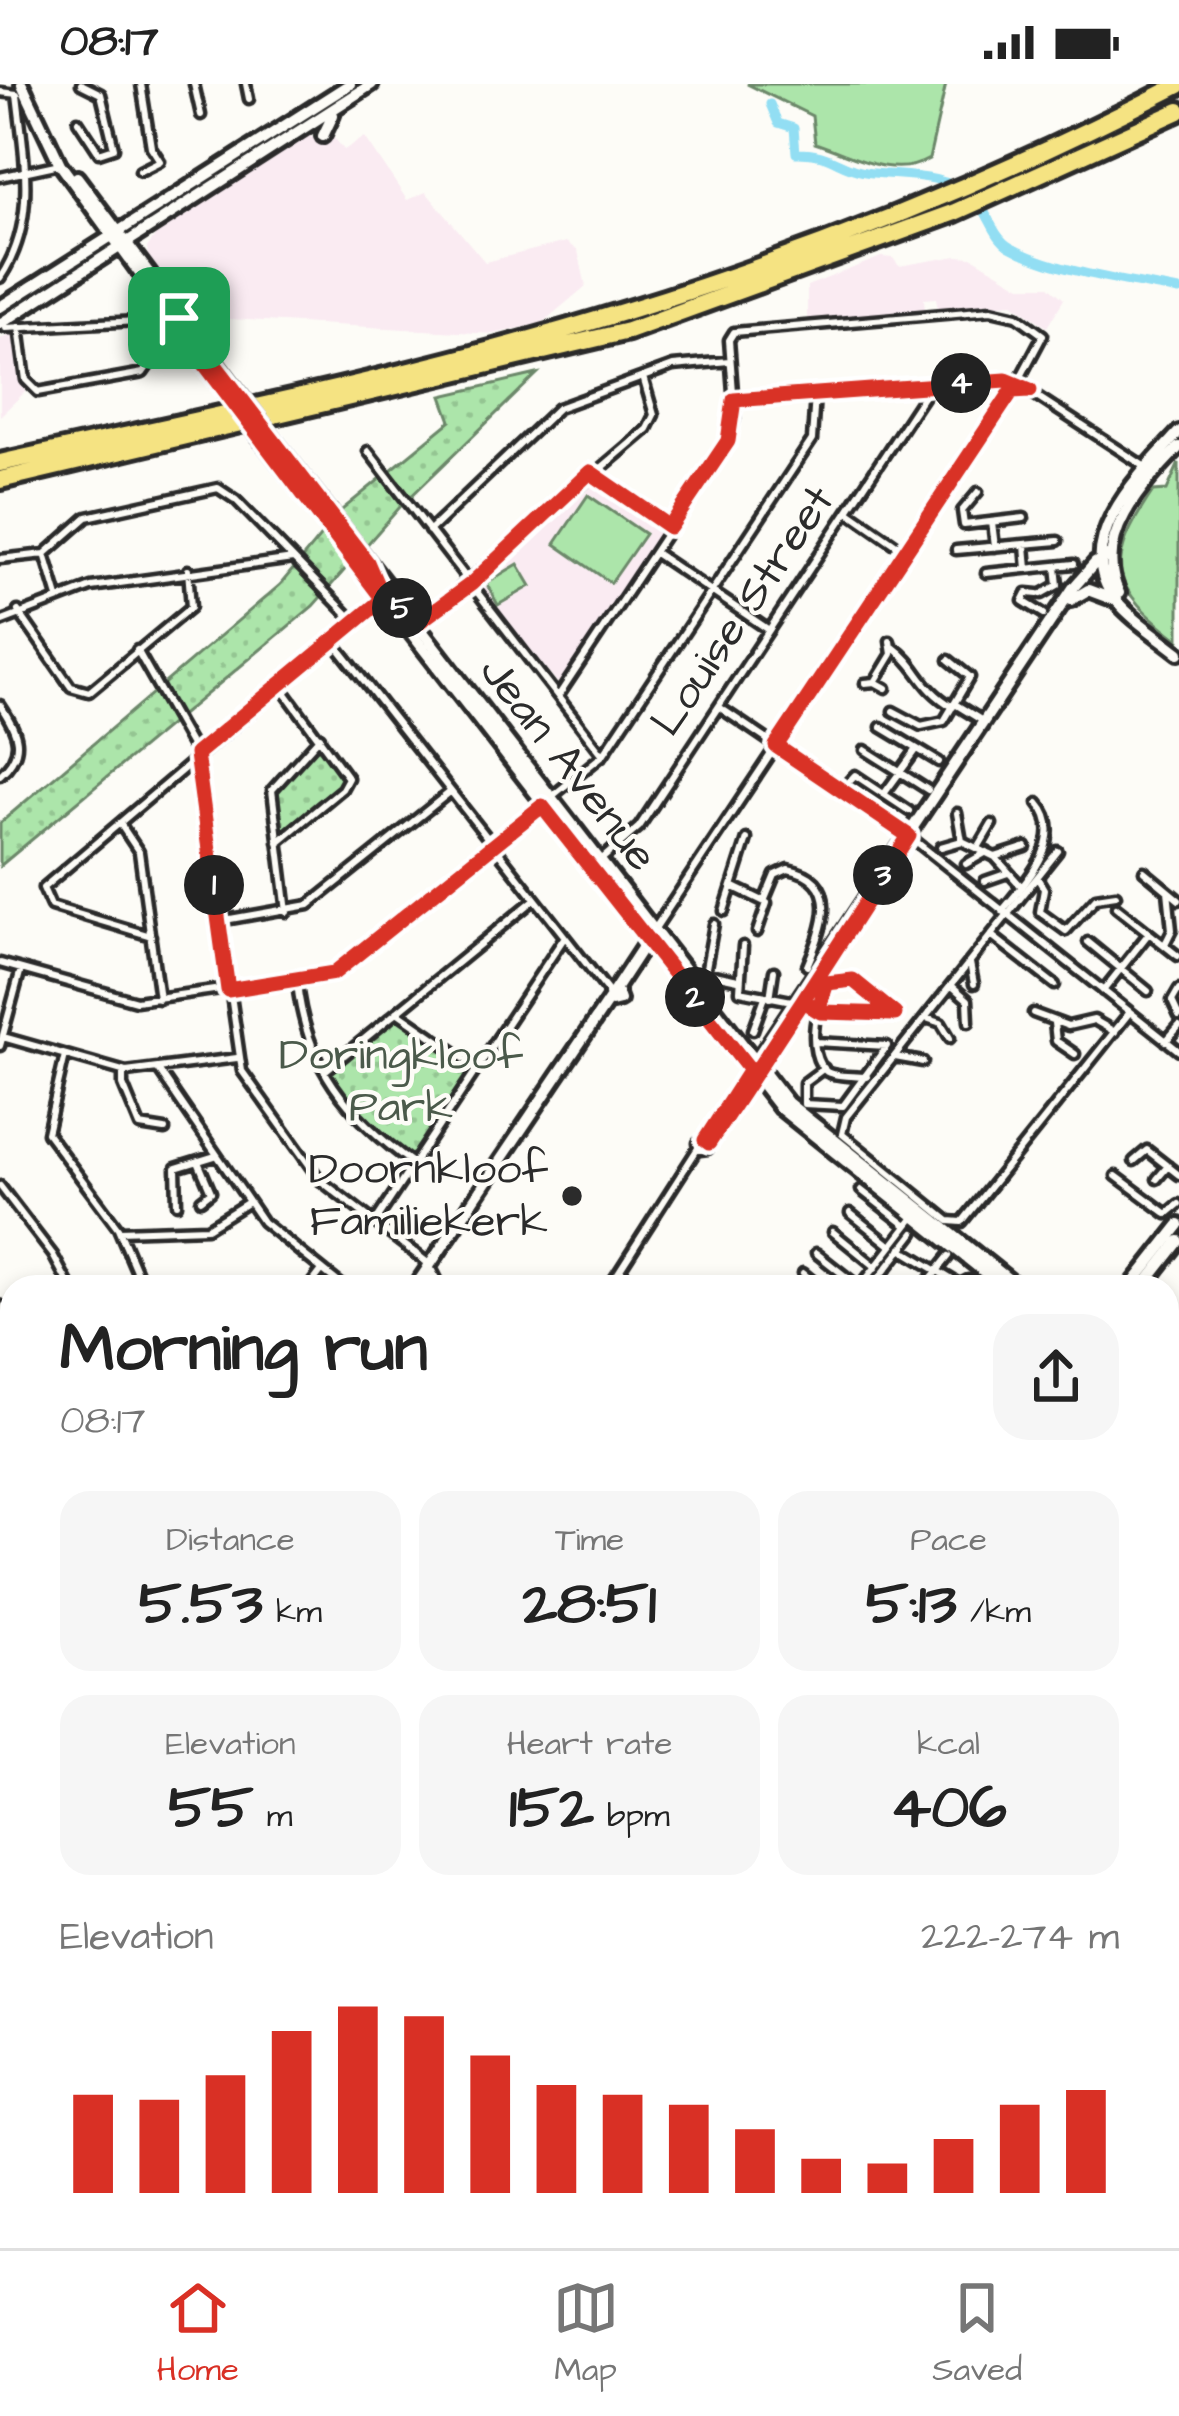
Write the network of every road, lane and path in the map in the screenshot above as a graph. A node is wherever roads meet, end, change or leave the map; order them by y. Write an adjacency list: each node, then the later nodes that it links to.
1 (80, 84): 8 (street)
2 (141, 84): 19 (street)
3 (194, 84): 15 (street)
4 (246, 84): 12 (street)
5 (350, 84): 24 (main road)
6 (373, 84): 13 (main road)
7 (1179, 85): 22 (highway)
8 (94, 86): 11 (street); 16 (street)
9 (20, 89): 10 (street); 18 (main road, Jean Avenue); 20 (street)
10 (0, 92)
11 (86, 96)
12 (249, 98)
13 (344, 104): 17 (main road); 23 (main road)
14 (1179, 106): 22 (highway)
15 (201, 115)
16 (78, 121)
17 (323, 136)
18 (60, 159): 20 (street); 24 (main road, Jean Avenue)
19 (140, 170)
20 (26, 174): 21 (street); 28 (street)
21 (0, 177)
22 (986, 188): 50 (highway); 53 (highway)
23 (184, 206): 25 (main road); 27 (main road)
24 (113, 234): 25 (main road, Jean Avenue); 31 (main road)
25 (122, 246): 26 (main road); 27 (main road, Jean Avenue); 29 (main road, Jean Avenue)
26 (99, 259): 29 (main road); 34 (main road)
27 (138, 260): 30 (main road, Jean Avenue)
28 (0, 278)
29 (147, 287): 32 (main road, Jean Avenue)
30 (161, 290): 32 (main road, Jean Avenue); 36 (main road)
31 (0, 307)
32 (176, 319): 33 (street); 36 (main road, Jean Avenue); 43 (main road, Jean Avenue)
33 (151, 324): 35 (street); 35 (street)
34 (3, 326): 35 (street)
35 (19, 327)
36 (193, 335): 43 (main road, Jean Avenue)
37 (730, 361): 38 (street); 39 (street); 45 (street)
38 (643, 377): 52 (street); 59 (street)
39 (1018, 382): 40 (street); 41 (street); 42 (street)
40 (931, 385): 44 (street); 55 (street, Louise Street)
41 (1030, 390): 42 (street); 51 (street)
42 (1012, 391): 64 (street)
43 (234, 394): 47 (main road, Jean Avenue, bridge)
44 (815, 394): 45 (street); 76 (street)
45 (734, 400): 58 (street)
46 (1179, 432): 51 (main road)
47 (267, 439): 78 (main road, Jean Avenue); 78 (main road, Jean Avenue)
48 (1179, 447): 51 (main road)
49 (368, 452): 59 (street)
50 (0, 463)
51 (1151, 470): 67 (main road)
52 (590, 472): 58 (street); 75 (street)
53 (0, 480)
54 (978, 492): 57 (street)
55 (849, 512): 64 (street); 86 (street, Louise Street)
56 (1024, 518): 57 (street)
57 (992, 522): 62 (street)
58 (670, 527): 65 (street)
59 (429, 531): 75 (street)
60 (1058, 541): 61 (street)
61 (1025, 544): 62 (street); 72 (street)
62 (995, 547): 63 (street)
63 (956, 550)
64 (905, 551): 105 (street)
65 (655, 553): 76 (street); 96 (street)
66 (45, 554): 68 (street); 69 (street); 79 (street)
67 (1105, 557): 80 (main road); 82 (main road); 89 (main road)
68 (0, 559)
69 (293, 559): 73 (street); 83 (street)
70 (1074, 564): 71 (street)
71 (1056, 566): 72 (street); 77 (street)
72 (1027, 569): 74 (street)
73 (188, 570): 79 (street); 88 (street)
74 (986, 573)
75 (471, 584): 85 (street); 96 (street)
76 (711, 591): 86 (street); 109 (street)
77 (1040, 594): 82 (street); 82 (street)
78 (387, 596): 83 (street); 85 (main road, Jean Avenue); 97 (main road, Jean Avenue)
79 (58, 597): 81 (street)
80 (1120, 604): 82 (main road); 89 (main road)
81 (18, 611): 84 (street); 88 (street)
82 (1048, 615): 102 (main road)
83 (354, 621): 87 (street)
84 (0, 622)
85 (418, 629): 91 (main road, Jean Avenue)
86 (769, 630): 100 (street, Louise Street)
87 (332, 640): 94 (street); 115 (street)
88 (137, 650): 108 (street)
89 (1179, 650)
90 (950, 660): 99 (street)
91 (444, 663): 97 (main road); 117 (main road, Jean Avenue)
92 (875, 682): 93 (street); 95 (street); 99 (street)
93 (865, 683)
94 (279, 684): 104 (street); 108 (street)
95 (886, 688)
96 (559, 695): 109 (street)
97 (460, 699): 117 (main road, Jean Avenue)
98 (0, 705): 112 (street)
99 (954, 706): 101 (street); 102 (street)
100 (719, 707): 105 (street); 134 (street, Louise Street)
101 (893, 711)
102 (984, 722): 123 (main road)
103 (881, 728): 106 (street)
104 (320, 737): 126 (street); 126 (street)
105 (776, 746): 113 (street); 157 (street)
106 (916, 749): 110 (street); 111 (street)
107 (865, 750): 111 (street)
108 (196, 754): 122 (street); 153 (street)
109 (603, 755): 117 (street)
110 (939, 761)
111 (899, 772): 114 (street); 116 (street)
112 (0, 775)
113 (841, 790): 116 (street); 123 (street)
114 (928, 790)
115 (450, 792): 128 (street); 150 (street)
116 (884, 794): 119 (street)
117 (546, 803): 127 (main road, Jean Avenue); 128 (street); 138 (main road, Jean Avenue)
118 (1038, 803): 141 (street)
119 (909, 811)
120 (957, 813): 125 (street)
121 (992, 824): 129 (street)
122 (121, 825): 160 (street); 160 (street)
123 (909, 836): 151 (street); 155 (main road)
124 (748, 839): 142 (street)
125 (962, 841): 129 (street); 130 (street)
126 (278, 842): 150 (street)
127 (584, 842): 134 (main road, Jean Avenue); 138 (main road)
128 (493, 845): 146 (street); 173 (street)
129 (979, 846): 133 (street)
130 (941, 847)
131 (1026, 847): 133 (street)
132 (1058, 851): 139 (street)
133 (991, 855): 135 (street); 137 (street)
134 (599, 862): 157 (main road, Jean Avenue)
135 (966, 864)
136 (1144, 871): 143 (street)
137 (1008, 874): 140 (street); 141 (street)
138 (600, 876): 157 (main road, Jean Avenue)
139 (1036, 878): 144 (street); 151 (street)
140 (985, 881)
141 (1022, 886): 151 (street)
142 (734, 887): 145 (street); 149 (street)
143 (1168, 891): 147 (street); 163 (street)
144 (1116, 895)
145 (765, 899): 152 (street); 156 (street)
146 (534, 900): 161 (street); 186 (street)
147 (1179, 900)
148 (1116, 907): 158 (street)
149 (724, 911)
150 (287, 912): 153 (street)
151 (1005, 913): 159 (street); 179 (street)
152 (827, 918): 155 (street); 168 (street)
153 (219, 921): 178 (street)
154 (714, 924): 172 (street)
155 (847, 930): 184 (main road)
156 (757, 932)
157 (651, 934): 181 (main road); 209 (main road, Jean Avenue)
158 (1149, 934): 163 (street); 169 (street)
159 (991, 935): 167 (street); 175 (street)
160 (151, 936): 183 (street)
161 (564, 938): 181 (street); 206 (street)
162 (1088, 943): 169 (street)
163 (1164, 945): 165 (street)
164 (743, 946): 172 (street)
165 (1178, 956)
166 (0, 963): 170 (street)
167 (970, 963): 174 (street); 176 (street)
168 (807, 966)
169 (1120, 968): 179 (street); 180 (street)
170 (21, 970): 183 (street); 197 (street)
171 (774, 971): 182 (street)
172 (738, 980): 182 (street)
173 (297, 982): 178 (street); 211 (street)
174 (974, 984)
175 (1055, 985)
176 (952, 986): 190 (street); 191 (street)
177 (1179, 988): 189 (street)
178 (228, 990): 183 (street); 203 (street)
179 (1103, 991): 187 (street)
180 (1148, 991)
181 (614, 993): 241 (main road)
182 (767, 997): 184 (street); 194 (street)
183 (159, 999)
184 (800, 1001): 185 (street); 209 (main road)
185 (818, 1010): 185 (street); 199 (street)
186 (397, 1012): 206 (street); 211 (street)
187 (1130, 1012): 195 (street); 198 (street)
188 (1033, 1013): 192 (street)
189 (1179, 1016)
190 (926, 1018): 196 (street); 204 (street)
191 (969, 1022)
192 (1054, 1023): 195 (street); 201 (street)
193 (1179, 1025): 198 (street)
194 (753, 1030)
195 (1115, 1031): 204 (street)
196 (950, 1038)
197 (2, 1041): 202 (street)
198 (1166, 1041): 200 (street)
199 (816, 1042): 207 (street); 212 (street)
200 (1179, 1051)
201 (1075, 1054)
202 (65, 1055): 210 (street); 233 (street)
203 (237, 1058): 208 (street); 231 (street)
204 (895, 1058): 205 (street)
205 (923, 1062)
206 (478, 1068): 218 (street)
207 (824, 1068): 212 (street); 212 (street)
208 (158, 1069): 210 (street); 215 (street)
209 (755, 1069): 214 (main road, Jean Avenue); 244 (street)
210 (123, 1071): 213 (street)
211 (326, 1071): 218 (street)
212 (867, 1077)
213 (165, 1130)
214 (827, 1142): 230 (main road, Jean Avenue); 262 (main road, Jean Avenue)
215 (215, 1156): 217 (street); 226 (street)
216 (1134, 1161): 219 (street)
217 (199, 1164): 225 (street); 227 (street)
218 (414, 1164): 231 (street)
219 (1168, 1166): 220 (street); 222 (street)
220 (1179, 1174)
221 (1116, 1176): 228 (street)
222 (1156, 1179)
223 (0, 1186): 247 (street)
224 (861, 1190): 230 (street)
225 (201, 1200)
226 (248, 1202): 233 (street); 243 (street)
227 (176, 1204)
228 (1179, 1204)
229 (850, 1213): 237 (street)
230 (911, 1221): 237 (street); 261 (main road, Jean Avenue)
231 (375, 1222): 241 (street)
232 (1179, 1225): 263 (main road)
233 (120, 1231): 248 (street)
234 (833, 1232): 242 (street)
235 (914, 1233): 238 (street)
236 (1179, 1241): 264 (main road)
237 (891, 1246): 242 (street)
238 (901, 1250): 245 (street); 258 (street)
239 (816, 1252): 256 (street)
240 (949, 1256): 245 (street)
241 (429, 1265): 251 (main road); 252 (main road)
242 (876, 1267): 257 (street)
243 (322, 1270): 249 (street); 250 (street)
244 (620, 1271): 253 (street); 254 (street)
245 (937, 1271): 259 (street); 260 (street)
246 (803, 1273): 255 (street)
247 (64, 1275)
248 (138, 1275)
249 (318, 1275)
250 (328, 1275)
251 (423, 1275)
252 (433, 1275)
253 (617, 1275)
254 (625, 1275)
255 (805, 1275)
256 (844, 1275)
257 (869, 1275)
258 (881, 1275)
259 (934, 1275)
260 (943, 1275)
261 (987, 1275)
262 (1002, 1275)
263 (1139, 1275)
264 (1152, 1275)

